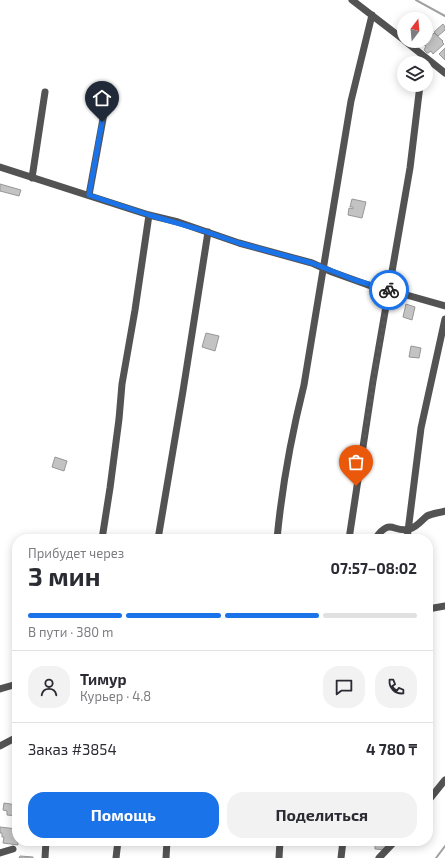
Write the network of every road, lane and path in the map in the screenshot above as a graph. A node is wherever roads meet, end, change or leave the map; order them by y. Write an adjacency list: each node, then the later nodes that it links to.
1 (352, 0): 2 (street)
2 (372, 15): 3 (street); 16 (street)
3 (397, 35)
4 (411, 48): 5 (street)
5 (420, 56)
6 (433, 66): 7 (street)
7 (445, 73)
8 (45, 92): 12 (street)
9 (419, 92): 17 (street)
10 (105, 108): 13 (street)
11 (0, 167): 12 (street)
12 (32, 178): 13 (street)
13 (89, 195): 14 (street)
14 (149, 215): 15 (street); 22 (street)
15 (208, 232): 16 (street); 23 (street)
16 (323, 267): 17 (street); 24 (street)
17 (389, 290): 18 (street); 25 (street)
18 (445, 306)
19 (445, 320): 21 (street)
20 (445, 511): 21 (street)
21 (408, 530): 26 (street); 27 (street)
22 (103, 534)
23 (159, 534)
24 (278, 534)
25 (350, 534)
26 (379, 534)
27 (408, 534)
28 (445, 606): 29 (street)
29 (433, 608)
30 (12, 685): 31 (street)
31 (0, 689)
32 (12, 740): 33 (street)
33 (0, 746)
34 (445, 780): 35 (street)
35 (433, 795)
36 (46, 846): 44 (street)
37 (117, 846): 45 (street)
38 (167, 846): 46 (street)
39 (280, 846): 47 (street)
40 (342, 846): 48 (street)
41 (391, 846): 49 (street)
42 (13, 849): 43 (street)
43 (0, 853)
44 (45, 858)
45 (116, 858)
46 (166, 858)
47 (279, 858)
48 (341, 858)
49 (380, 858)

